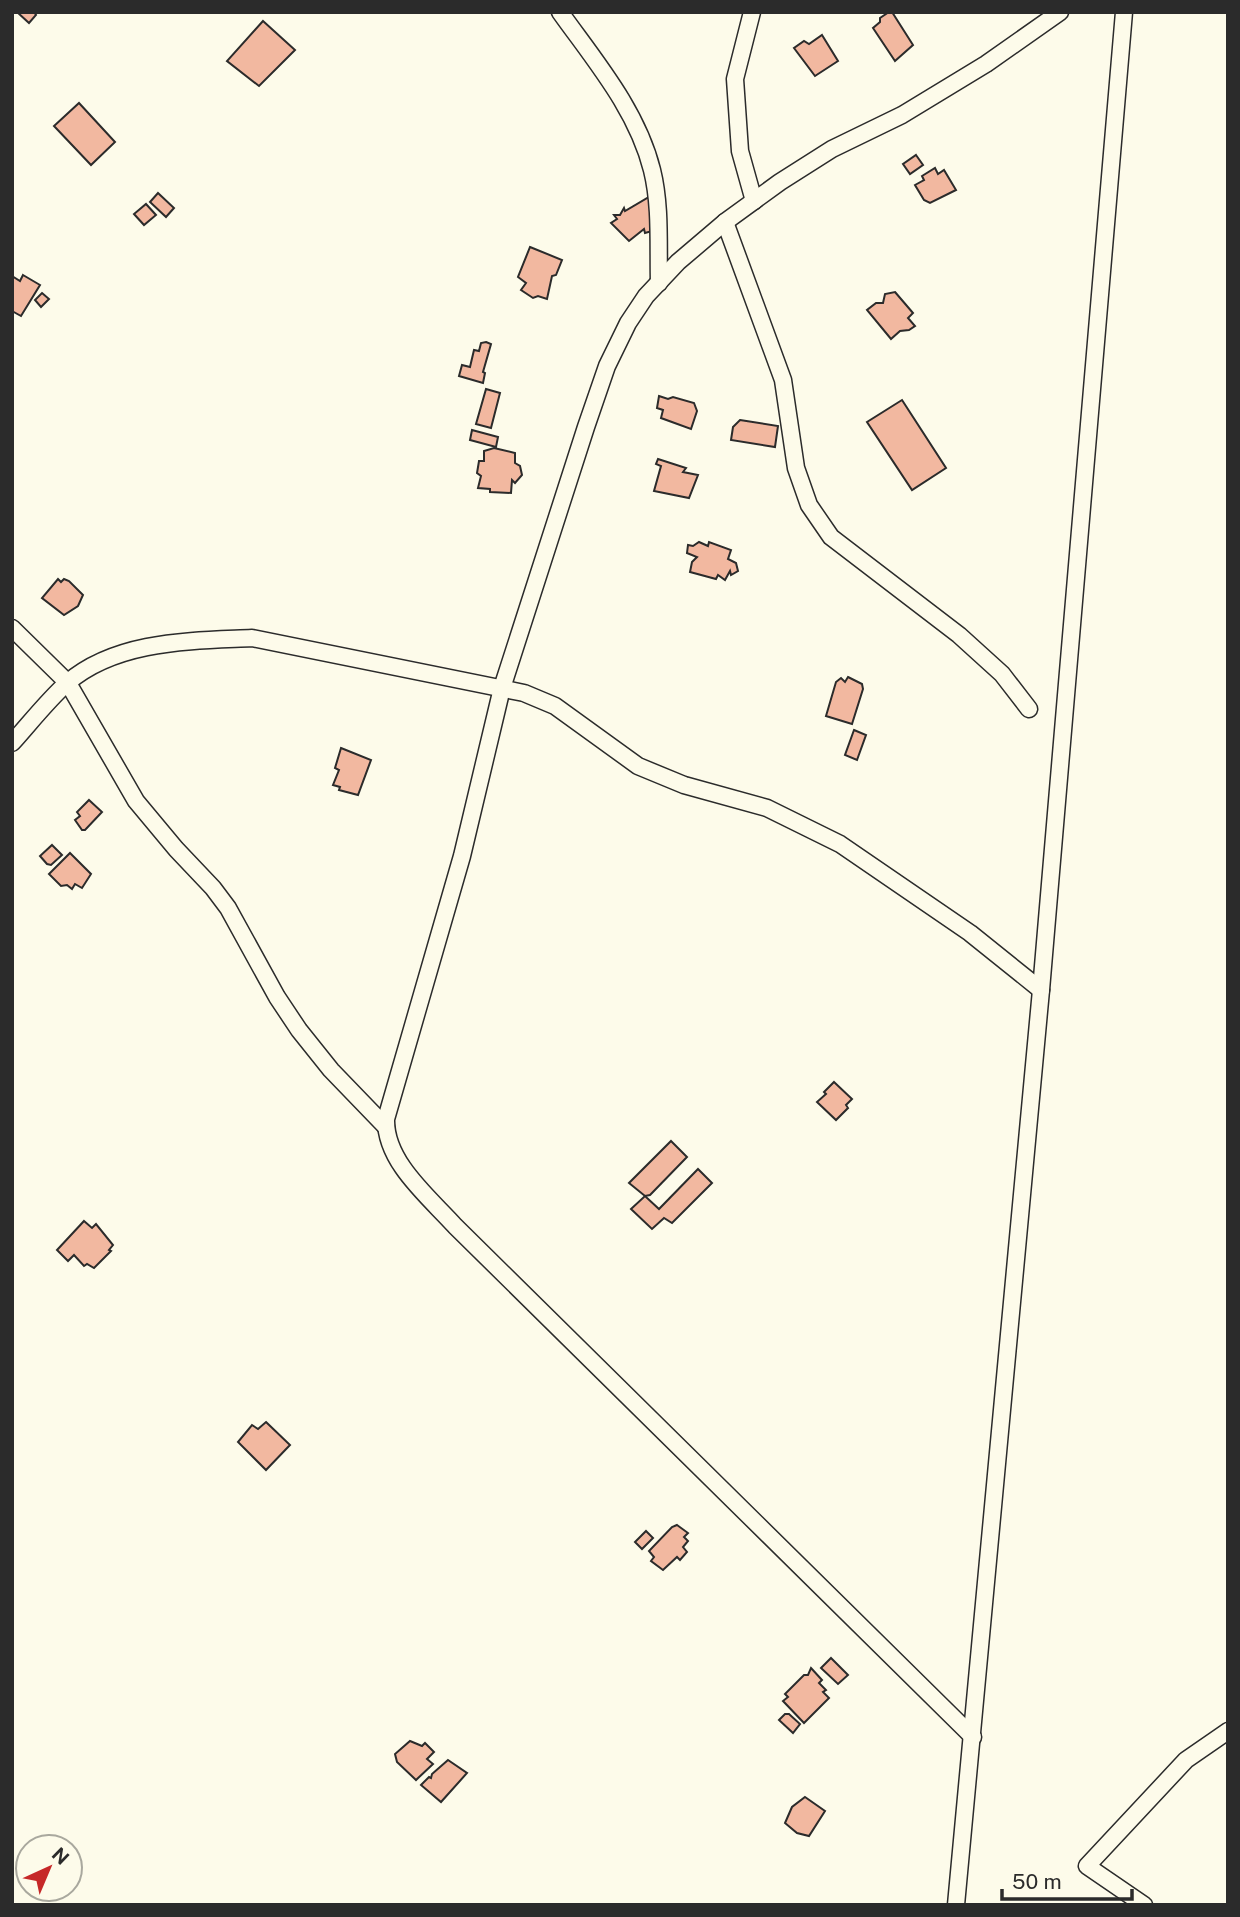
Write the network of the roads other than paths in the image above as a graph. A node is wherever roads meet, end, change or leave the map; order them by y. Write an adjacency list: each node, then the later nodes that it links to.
1 (560, 12): 7 (street)
2 (751, 12): 5 (street)
3 (1060, 12): 5 (street)
4 (1124, 12): 13 (street)
5 (754, 201): 6 (street)
6 (725, 222): 7 (street); 11 (street)
7 (659, 283): 10 (street)
8 (12, 628): 9 (street)
9 (68, 683): 10 (street); 12 (street); 14 (street)
10 (502, 688): 13 (street); 14 (street)
11 (1029, 709)
12 (12, 743)
13 (1041, 990): 16 (street)
14 (386, 1127): 16 (street)
15 (1228, 1731): 18 (street)
16 (973, 1737): 17 (street)
17 (956, 1905)
18 (1144, 1905)

